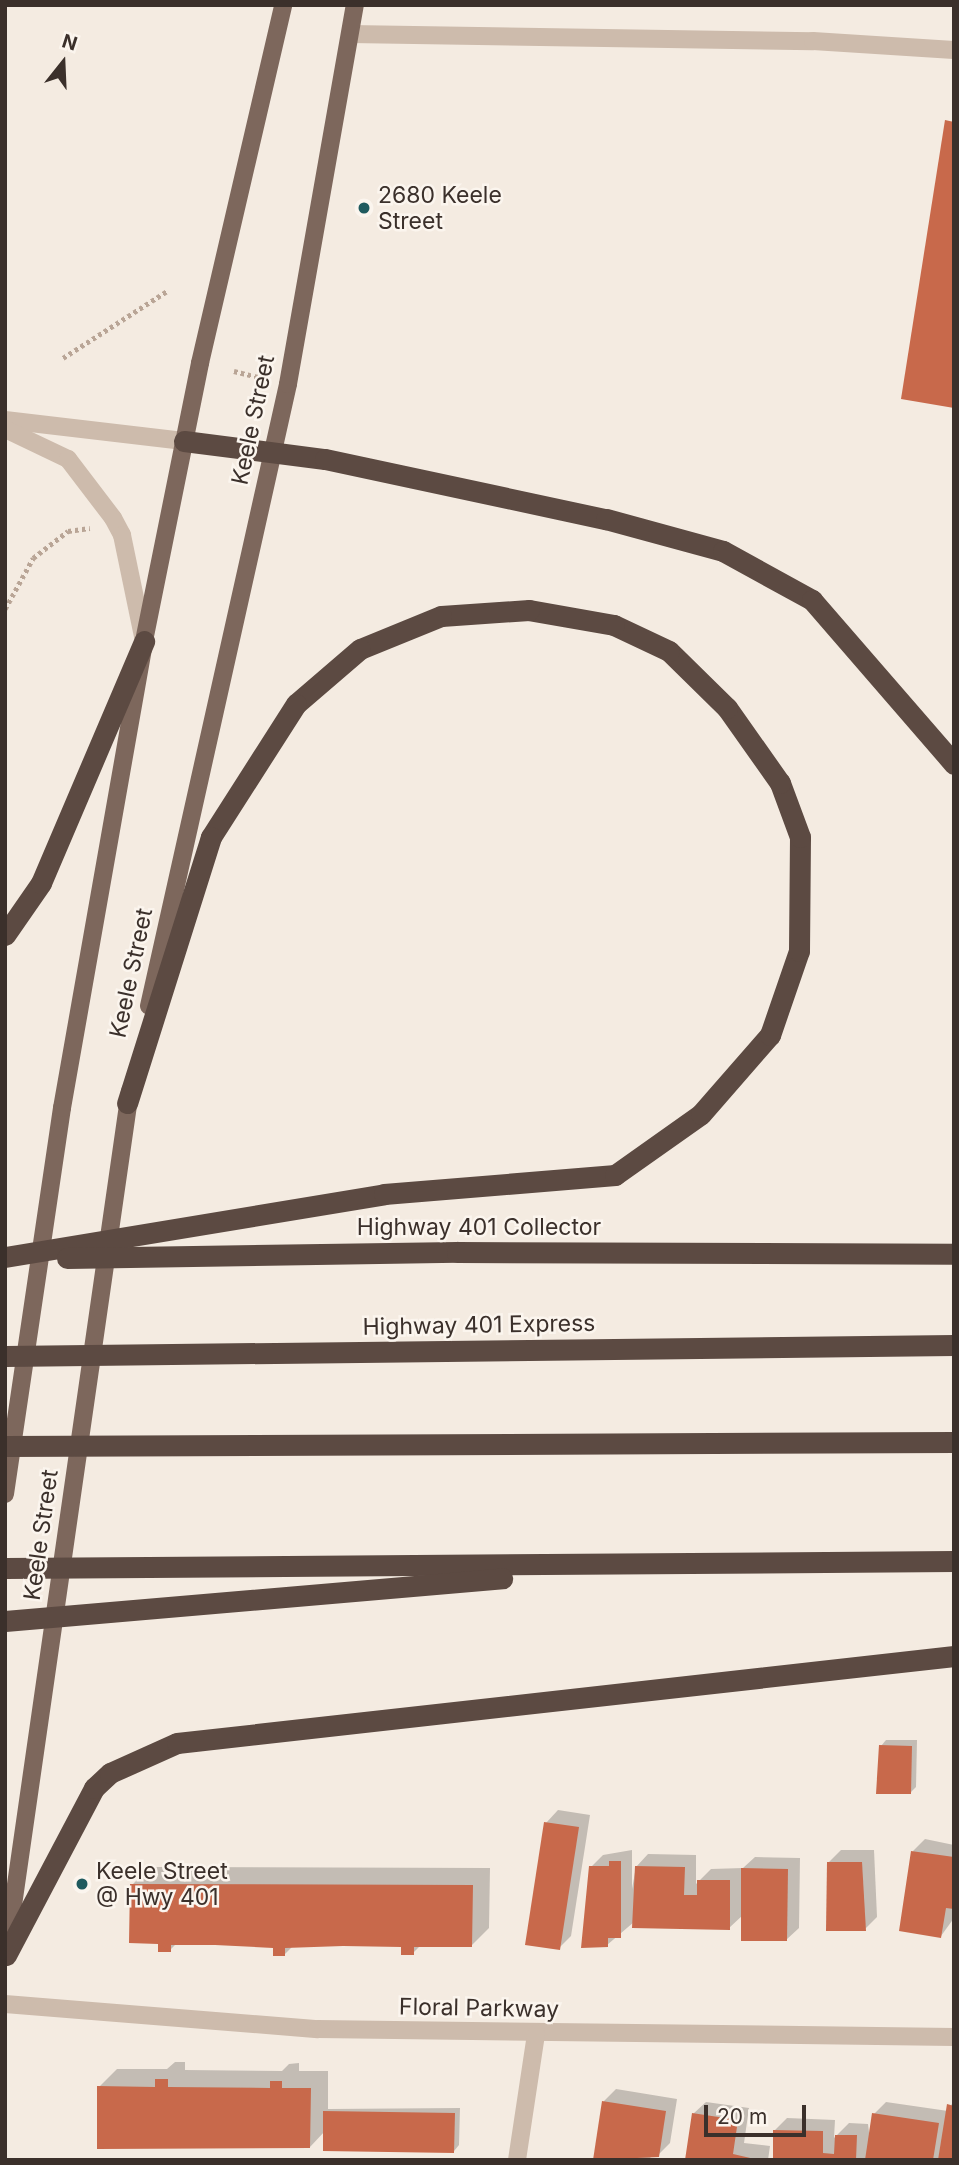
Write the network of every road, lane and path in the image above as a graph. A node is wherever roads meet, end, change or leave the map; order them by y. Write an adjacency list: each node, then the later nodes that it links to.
1 (283, 5): 11 (main road, Keele Street)
2 (355, 5): 3 (main road, Keele Street)
3 (351, 34): 4 (street); 12 (main road, Keele Street)
4 (954, 50)
5 (167, 291): 6 (path)
6 (63, 358)
7 (234, 371): 8 (path)
8 (258, 377)
9 (5, 420): 11 (street)
10 (5, 429): 15 (street)
11 (184, 441): 12 (highway); 15 (main road, Keele Street)
12 (271, 454): 16 (highway); 18 (main road, Keele Street)
13 (90, 527): 14 (path)
14 (5, 609)
15 (144, 641): 17 (highway); 25 (main road, Keele Street)
16 (954, 764)
17 (5, 935)
18 (127, 1103): 20 (highway); 31 (main road, Keele Street)
19 (954, 1254): 20 (highway, Highway 401 Collector)
20 (5, 1258)
21 (954, 1345): 22 (highway, Highway 401 Express)
22 (5, 1356)
23 (954, 1442): 24 (highway)
24 (5, 1446)
25 (5, 1494)
26 (954, 1561): 27 (highway)
27 (655, 1564): 28 (highway); 29 (highway)
28 (5, 1568)
29 (5, 1621)
30 (954, 1656): 31 (highway)
31 (6, 1955): 32 (main road, Keele Street)
32 (5, 1961)
33 (5, 2004): 34 (street, Floral Parkway)
34 (536, 2034): 35 (street, Floral Parkway); 36 (street)
35 (954, 2036)
36 (517, 2160)

